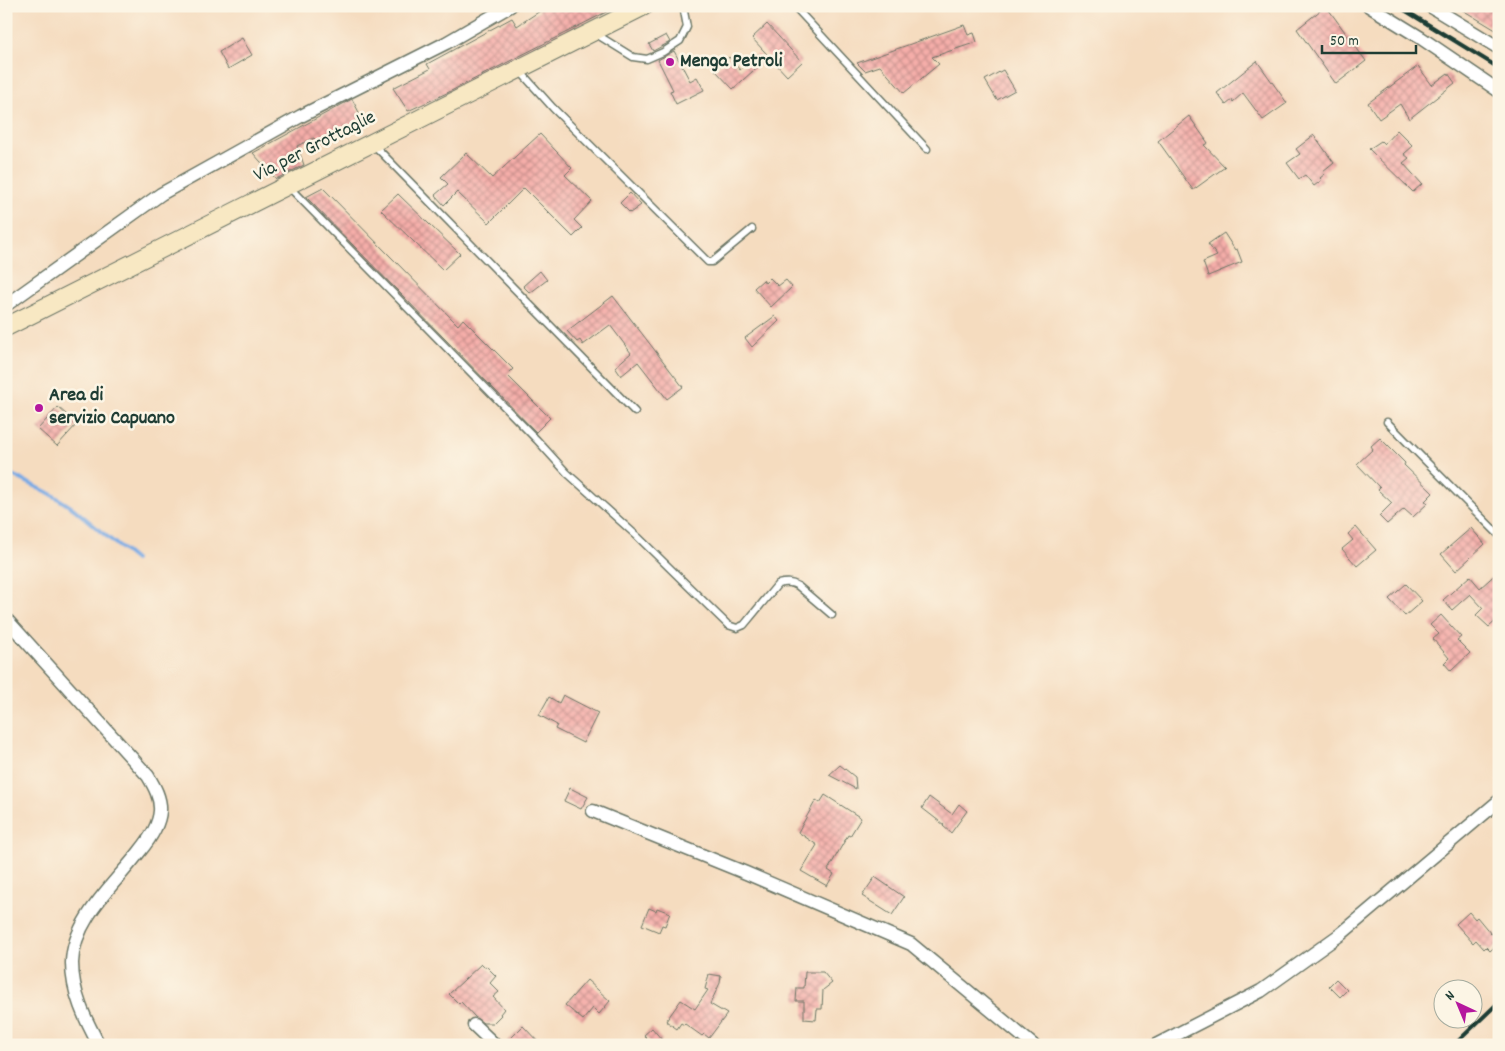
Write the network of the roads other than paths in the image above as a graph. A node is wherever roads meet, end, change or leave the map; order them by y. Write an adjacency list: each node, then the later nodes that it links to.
1 (510, 6): 15 (street)
2 (644, 6): 7 (street, Via per Grottaglie)
3 (683, 6): 7 (lane)
4 (794, 6): 12 (lane)
5 (1369, 6): 10 (street)
6 (1430, 6): 8 (street)
7 (593, 32): 9 (street, Via per Grottaglie)
8 (1499, 48)
9 (518, 69): 11 (street, Via per Grottaglie); 14 (lane)
10 (1499, 91)
11 (372, 143): 13 (street, Via per Grottaglie); 17 (lane)
12 (926, 149)
13 (287, 185): 16 (street, Via per Grottaglie); 20 (lane)
14 (752, 229)
15 (6, 305)
16 (8, 324)
17 (635, 412)
18 (1387, 422): 19 (lane)
19 (1499, 535)
20 (832, 615)
21 (6, 620): 25 (street)
22 (1499, 802): 28 (street)
23 (593, 812): 27 (street)
24 (474, 1025): 26 (street)
25 (99, 1045)
26 (495, 1045)
27 (1033, 1045)
28 (1156, 1045)

